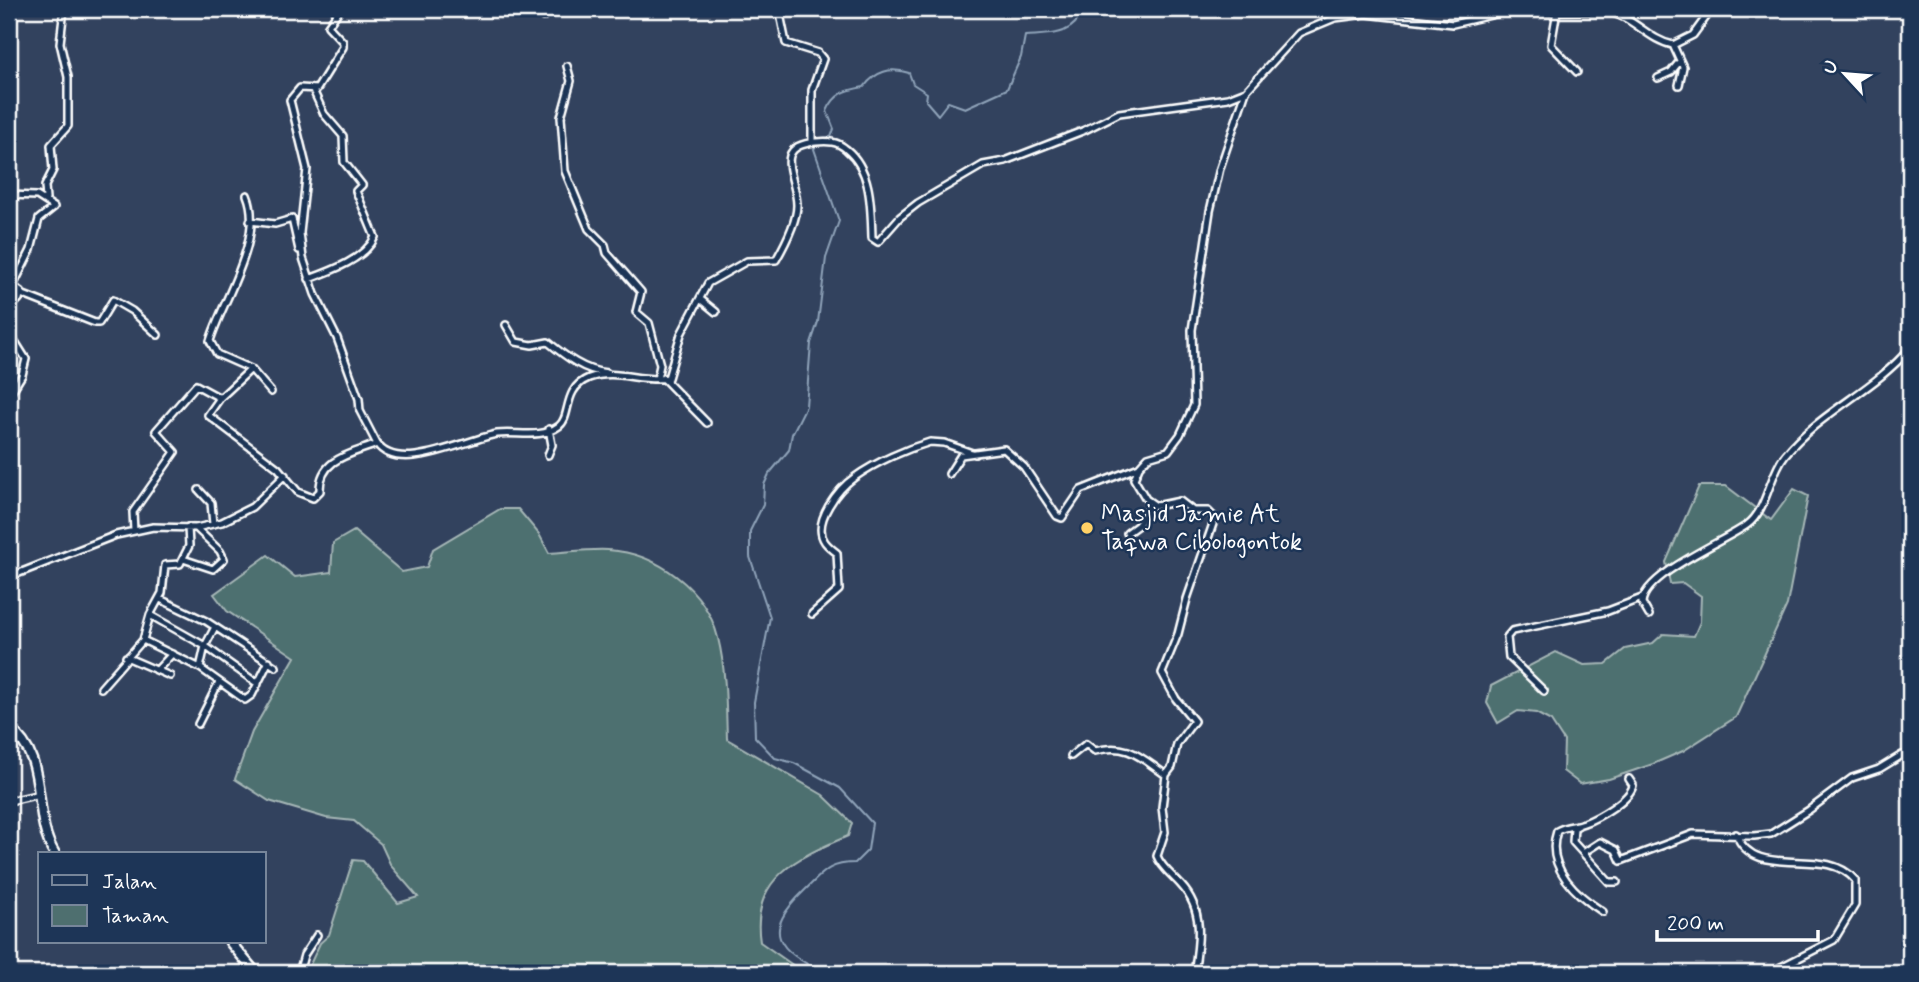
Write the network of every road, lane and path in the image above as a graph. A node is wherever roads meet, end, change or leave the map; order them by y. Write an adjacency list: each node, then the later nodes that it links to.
1 (64, 9): 19 (street)
2 (340, 9): 14 (street)
3 (547, 9): 7 (street)
4 (779, 9): 16 (street)
5 (1712, 9): 8 (street)
6 (1557, 11): 8 (street); 11 (street); 15 (street)
7 (543, 16)
8 (1673, 46): 9 (street)
9 (1680, 61): 12 (street); 13 (street)
10 (567, 66): 33 (street)
11 (1577, 72)
12 (1658, 78)
13 (1679, 85)
14 (313, 90): 21 (street); 22 (street)
15 (1246, 91): 16 (street); 44 (street)
16 (812, 142): 24 (street)
17 (9, 194): 19 (street)
18 (247, 195): 20 (street)
19 (46, 199): 23 (street)
20 (250, 221): 21 (street); 31 (street)
21 (302, 252): 22 (street)
22 (309, 279): 41 (street)
23 (21, 294): 25 (street); 29 (street)
24 (701, 299): 26 (street); 33 (street)
25 (9, 309)
26 (716, 312)
27 (506, 325): 32 (street)
28 (9, 332): 35 (street)
29 (158, 335)
30 (1910, 348): 56 (street)
31 (251, 369): 34 (street); 36 (street)
32 (610, 373): 33 (street); 40 (street)
33 (660, 379): 39 (street)
34 (271, 392)
35 (9, 396)
36 (220, 398): 37 (street); 52 (street)
37 (208, 415): 38 (street); 46 (street)
38 (204, 422)
39 (707, 423)
40 (549, 429): 41 (street); 43 (street)
41 (377, 444): 46 (street)
42 (975, 454): 44 (street); 45 (street); 58 (street)
43 (548, 455)
44 (1139, 467): 48 (street)
45 (949, 474)
46 (285, 475): 49 (street)
47 (199, 490): 49 (street)
48 (1152, 504): 53 (street); 79 (street)
49 (213, 524): 51 (street)
50 (188, 527): 51 (street); 52 (street); 54 (street)
51 (196, 528): 54 (street)
52 (134, 531): 55 (street)
53 (1127, 533)
54 (183, 559): 57 (street)
55 (9, 577)
56 (1642, 598): 60 (street); 74 (street)
57 (159, 599): 59 (street); 61 (street)
58 (812, 614)
59 (150, 615): 62 (street); 63 (street)
60 (1649, 615)
61 (215, 627): 63 (street); 66 (street)
62 (143, 639): 64 (street); 65 (street)
63 (205, 646): 68 (street); 72 (street)
64 (172, 654): 68 (street); 69 (street)
65 (125, 657): 69 (street); 73 (street)
66 (269, 661): 67 (street); 72 (street)
67 (276, 667)
68 (200, 668): 71 (street)
69 (158, 669): 70 (street)
70 (170, 676)
71 (219, 682): 72 (street); 75 (street)
72 (258, 684)
73 (101, 688)
74 (1544, 691)
75 (198, 724)
76 (9, 728): 81 (highway)
77 (1910, 755): 84 (street)
78 (1071, 757): 79 (street)
79 (1166, 775): 93 (street)
80 (1629, 779): 83 (street)
81 (40, 794): 82 (street); 85 (highway)
82 (10, 801)
83 (1581, 825): 86 (street); 88 (street)
84 (1736, 834): 86 (street); 94 (street)
85 (54, 852)
86 (1583, 853): 87 (street)
87 (1617, 883)
88 (1603, 912)
89 (317, 935): 92 (street)
90 (232, 944): 91 (highway)
91 (256, 973)
92 (299, 973)
93 (1194, 973)
94 (1769, 973)

